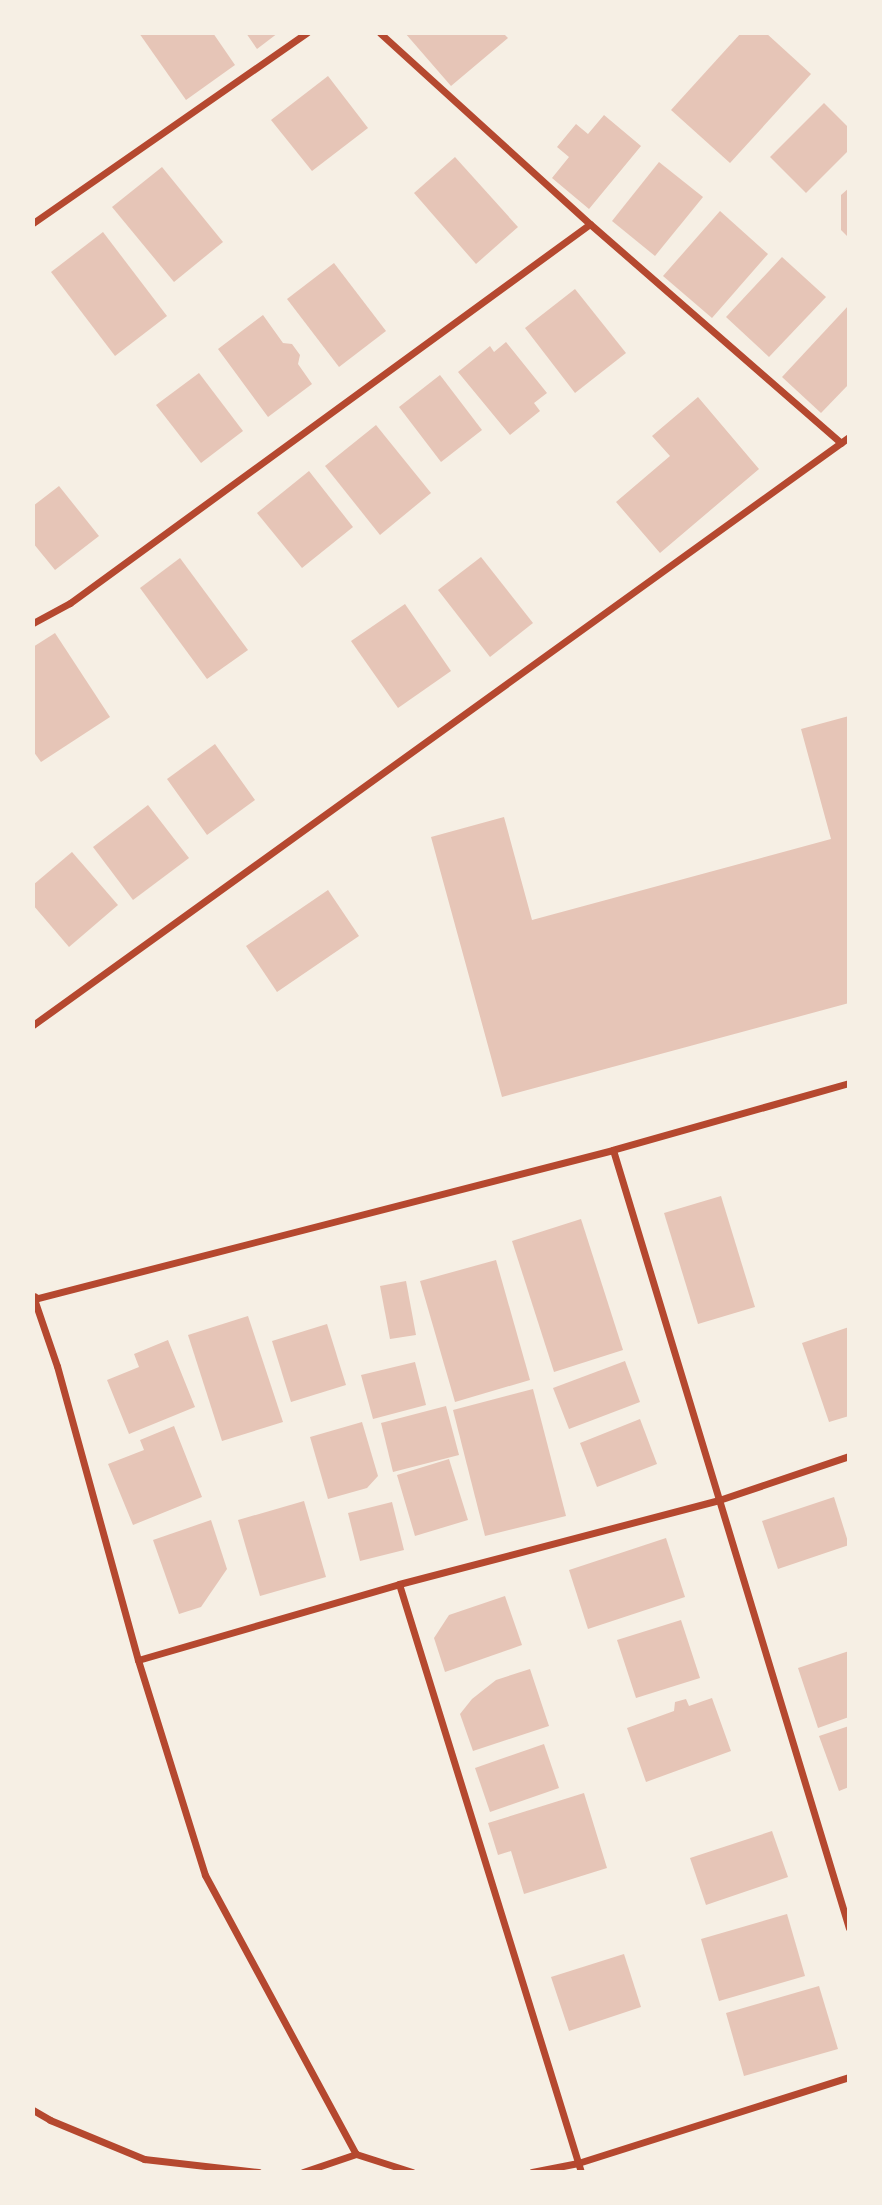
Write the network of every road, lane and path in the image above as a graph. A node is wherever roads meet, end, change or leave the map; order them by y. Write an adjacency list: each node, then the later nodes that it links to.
1 (306, 33): 3 (street)
2 (380, 33): 4 (street)
3 (33, 223)
4 (590, 224): 6 (street); 7 (street)
5 (849, 437): 6 (street)
6 (841, 443): 8 (street)
7 (33, 622)
8 (33, 1025)
9 (849, 1083): 10 (street)
10 (613, 1150): 11 (street); 13 (street)
11 (34, 1299): 15 (street)
12 (849, 1456): 13 (street)
13 (719, 1500): 14 (street); 16 (street)
14 (399, 1584): 15 (street); 20 (street)
15 (138, 1660): 19 (street)
16 (849, 1928)
17 (849, 2077): 20 (street)
18 (33, 2110): 21 (street)
19 (356, 2154): 22 (street); 23 (street)
20 (579, 2168): 24 (street)
21 (258, 2172)
22 (303, 2172)
23 (412, 2172)
24 (532, 2172)

